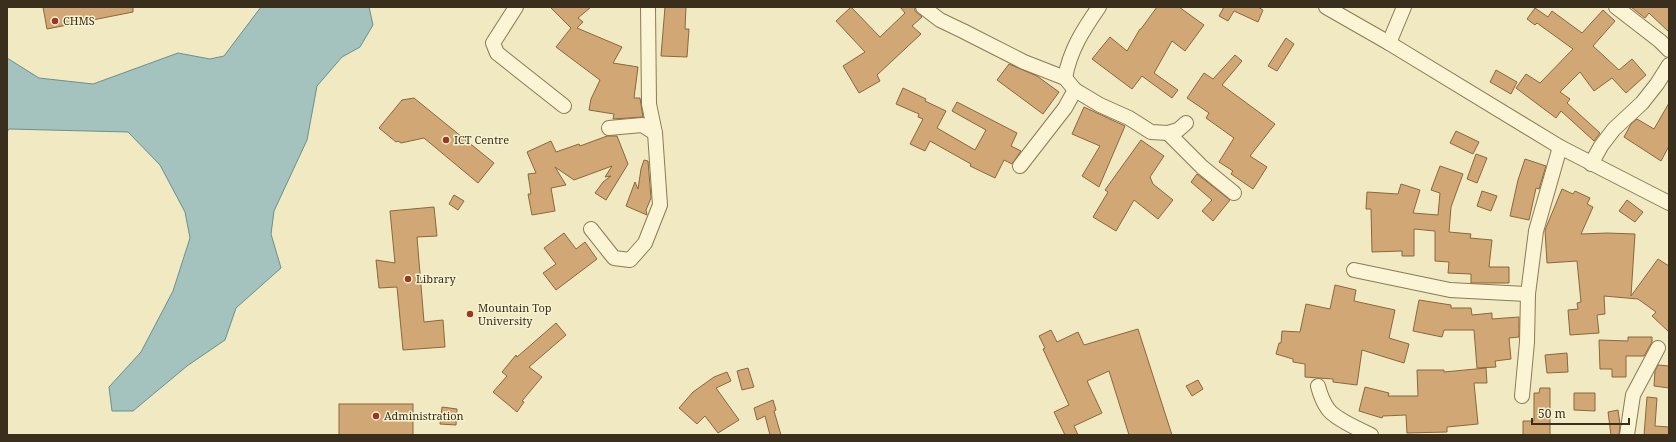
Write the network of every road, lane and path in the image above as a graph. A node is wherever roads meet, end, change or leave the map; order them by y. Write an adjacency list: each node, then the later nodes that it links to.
1 (516, 7): 13 (street)
2 (648, 7): 16 (street)
3 (923, 7): 11 (street)
4 (1099, 7): 11 (street)
5 (1326, 7): 8 (street)
6 (1404, 7): 8 (street)
7 (1616, 7): 9 (street)
8 (1389, 43): 18 (street)
9 (1669, 50)
10 (1669, 65): 19 (street)
11 (1064, 78): 12 (street)
12 (1075, 90): 17 (street); 20 (street)
13 (564, 106)
14 (1186, 123): 17 (street)
15 (609, 128): 16 (street)
16 (655, 133): 23 (street)
17 (1168, 133): 21 (street)
18 (1560, 147): 19 (street); 25 (street)
19 (1591, 164): 22 (street)
20 (1020, 166)
21 (1234, 193)
22 (1669, 203)
23 (591, 229)
24 (1354, 270): 25 (street)
25 (1528, 294): 28 (street)
26 (1658, 348): 30 (street)
27 (1318, 386): 29 (street)
28 (1522, 396)
29 (1371, 435)
30 (1627, 435)

